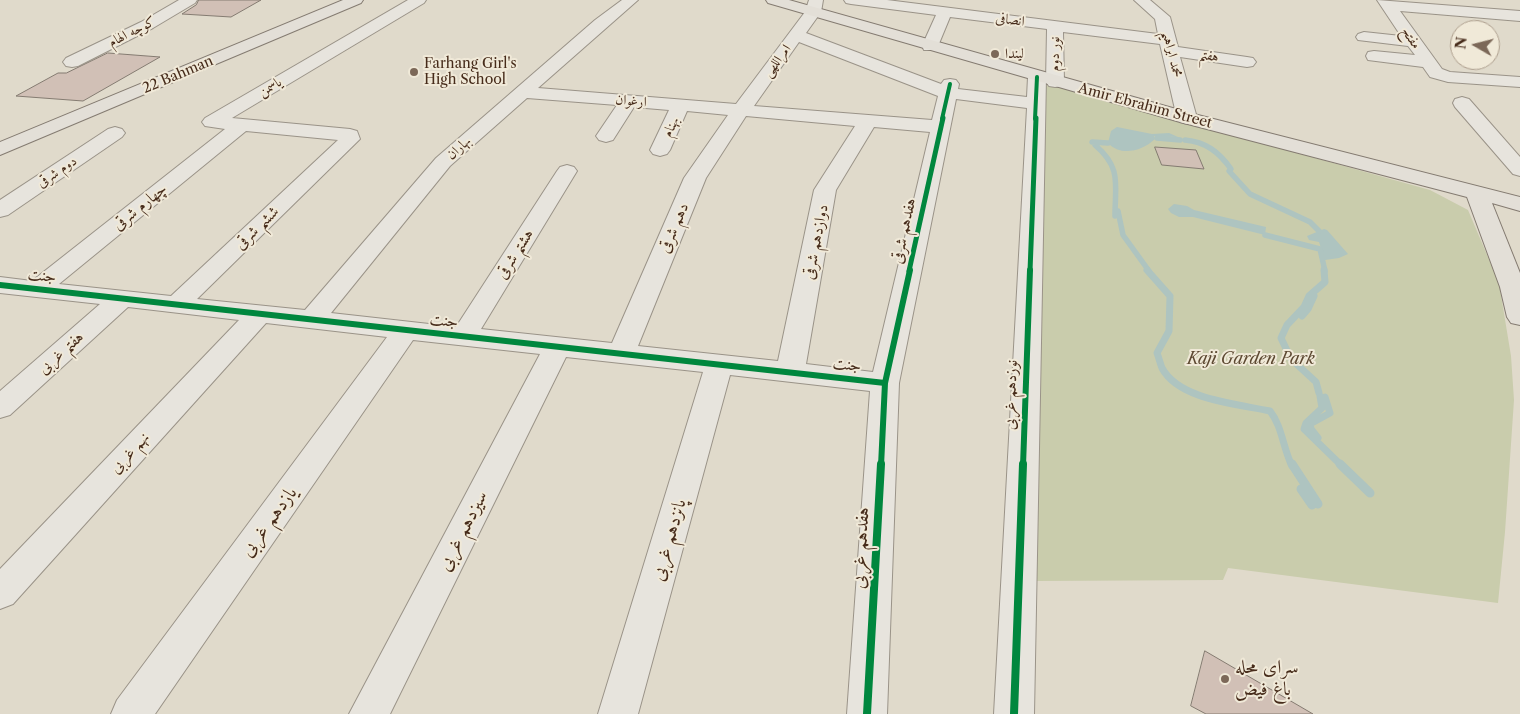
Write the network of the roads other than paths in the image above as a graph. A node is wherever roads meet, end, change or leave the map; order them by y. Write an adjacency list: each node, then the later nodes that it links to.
1 (190, 0): 23 (street, کوچه الهام)
2 (355, 0): 41 (main road, 22 Bahman)
3 (419, 0): 36 (street, یاسمن)
4 (631, 0): 29 (street, بهاران)
5 (773, 0): 12 (main road, Amir Ebrahim Street)
6 (851, 0): 13 (street, انصافی)
7 (1141, 0): 20 (street, محمد ابراهیم)
8 (1514, 0): 11 (street)
9 (1008, 2): 15 (street)
10 (1386, 3): 14 (street); 19 (street, مفتح)
11 (1520, 5)
12 (814, 6): 17 (street, امراللهی); 21 (main road, Amir Ebrahim Street)
13 (945, 12): 15 (street, انصافی); 21 (street)
14 (1520, 16)
15 (1003, 19): 16 (street, انصافی)
16 (1055, 26): 20 (street, انصافی); 28 (street, نور دوم)
17 (796, 35): 27 (street); 33 (street, امراللهی)
18 (1364, 37): 19 (street)
19 (1414, 42): 25 (street, مفتح)
20 (1170, 45): 24 (street, هفتم); 34 (street, محمد ابراهیم)
21 (930, 46): 28 (main road, Amir Ebrahim Street)
22 (1374, 56): 25 (street)
23 (72, 62)
24 (1247, 62)
25 (1434, 69): 26 (street)
26 (1520, 82)
27 (949, 88): 28 (street); 37 (street, هفدهم شرقی)
28 (1042, 88): 34 (main road, Amir Ebrahim Street); 70 (street, نوزدهم غربی)
29 (522, 92): 30 (street, ارغوان); 56 (street, بهاران)
30 (629, 101): 32 (street, ارغوان); 40 (street)
31 (1462, 103): 43 (street)
32 (681, 105): 33 (street, ارغوان); 42 (street, بهنام)
33 (740, 110): 35 (street, ارغوان); 60 (street, دهم شرقی)
34 (1187, 118): 45 (main road, Amir Ebrahim Street)
35 (868, 120): 37 (street, ارغوان); 62 (street, دوازدهم شرقی)
36 (242, 125): 38 (street, یاسمن); 51 (street, چهارم شرقی)
37 (941, 127): 63 (street, هفدهم شرقی)
38 (316, 131): 53 (street, ششم شرقی)
39 (115, 133): 47 (street, دوم شرقی)
40 (606, 136)
41 (0, 149)
42 (660, 150)
43 (1520, 170)
44 (567, 171): 58 (street, هشتم شرقی)
45 (1477, 194): 46 (main road, Amir Ebrahim Street); 48 (main road)
46 (1520, 204)
47 (0, 210)
48 (1486, 219): 49 (main road); 55 (main road)
49 (1520, 224)
50 (0, 285): 51 (street, جنت)
51 (37, 289): 52 (street, جنت)
52 (122, 299): 53 (street, جنت); 64 (street, هفتم غربی)
53 (176, 305): 54 (street, جنت)
54 (259, 314): 56 (street, جنت); 65 (street, نهم غربی)
55 (1520, 317)
56 (311, 320): 57 (street, جنت)
57 (406, 330): 58 (street, جنت); 66 (street, یازدهم غربی)
58 (463, 336): 59 (street, جنت)
59 (557, 347): 60 (street, جنت); 67 (street, سیزدهم غربی)
60 (621, 354): 61 (street, جنت)
61 (719, 365): 62 (street, جنت); 68 (street, پانزدهم غربی)
62 (790, 373): 63 (street, جنت)
63 (885, 383): 69 (street, هفدهم غربی)
64 (0, 408)
65 (0, 593)
66 (131, 714)
67 (369, 714)
68 (618, 714)
69 (868, 714)
70 (1014, 714)

